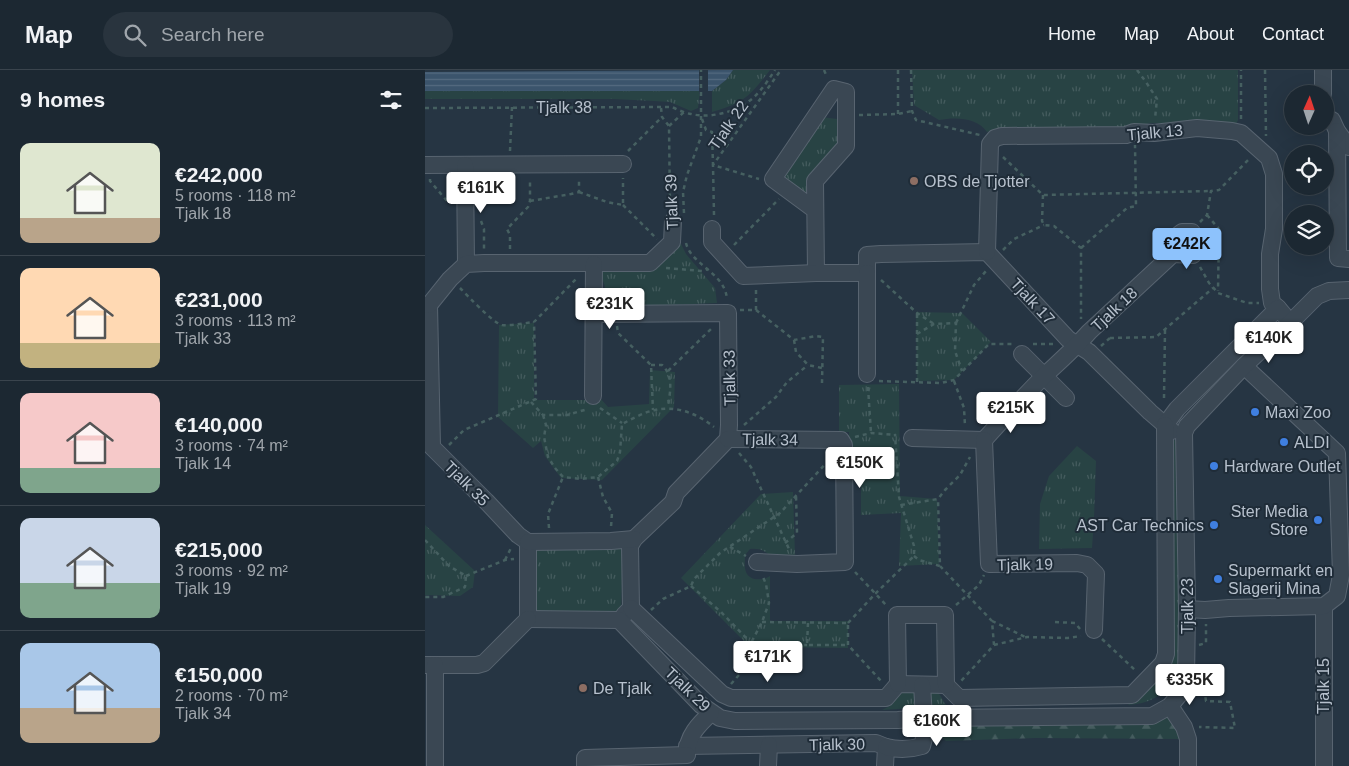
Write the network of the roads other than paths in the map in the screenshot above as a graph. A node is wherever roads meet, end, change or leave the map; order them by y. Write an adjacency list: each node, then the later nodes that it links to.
1 (1323, 70): 2 (street)
2 (1323, 85)
3 (1334, 124): 4 (street)
4 (1337, 131): 5 (street); 14 (street)
5 (1349, 147)
6 (623, 164): 8 (street)
7 (427, 165): 8 (street)
8 (465, 165): 15 (street)
9 (815, 210): 9 (street); 17 (street)
10 (678, 221): 16 (street, Tjalk 39)
11 (712, 229): 17 (street)
12 (1173, 254): 12 (street, Tjalk 18); 24 (street, Tjalk 18)
13 (991, 257): 18 (street); 21 (street, Tjalk 13); 24 (street, Tjalk 17)
14 (1349, 259)
15 (466, 264): 16 (street); 20 (street)
16 (594, 264): 22 (street)
17 (817, 273): 18 (street)
18 (873, 275): 28 (street)
19 (1349, 290): 23 (street)
20 (427, 305): 36 (street, Tjalk 35)
21 (1275, 305): 23 (street); 31 (street)
22 (594, 314): 30 (street); 34 (street, Tjalk 33)
23 (1291, 322): 26 (street)
24 (1077, 345): 27 (street); 31 (street, Tjalk 17)
25 (1021, 348): 27 (street)
26 (1244, 366): 32 (street); 40 (street)
27 (1044, 376): 29 (street); 35 (street)
28 (867, 377)
29 (1066, 398)
30 (593, 403)
31 (1165, 425): 32 (street, Tjalk 17); 48 (street, Tjalk 23)
32 (1184, 433): 41 (street, Tjalk 23)
33 (912, 438): 35 (street)
34 (728, 439): 37 (street); 39 (street, Tjalk 34)
35 (985, 445): 45 (street, Tjalk 19)
36 (432, 450): 38 (street, Tjalk 35)
37 (633, 539): 38 (street); 42 (street)
38 (528, 551): 43 (street)
39 (757, 562)
40 (1323, 606): 41 (street); 61 (street, Tjalk 15)
41 (1187, 609): 50 (street, Tjalk 23)
42 (637, 613): 44 (street); 49 (street, Tjalk 29)
43 (528, 619): 44 (street); 46 (street)
44 (619, 620): 51 (street, Tjalk 29)
45 (1094, 630)
46 (430, 665): 56 (street)
47 (922, 685): 48 (street, Tjalk 23); 49 (street, Tjalk 29); 52 (street)
48 (949, 687): 49 (street)
49 (895, 689)
50 (1171, 706): 52 (street); 60 (street)
51 (711, 713): 52 (street, Tjalk 29); 55 (street)
52 (925, 718): 54 (street)
53 (769, 745): 54 (street, Tjalk 30); 55 (street, Tjalk 30); 58 (street)
54 (886, 747): 59 (street, Tjalk 30)
55 (687, 756): 57 (street, Tjalk 30)
56 (435, 766)
57 (585, 766)
58 (768, 766)
59 (885, 766)
60 (1188, 766)
61 (1324, 766)

